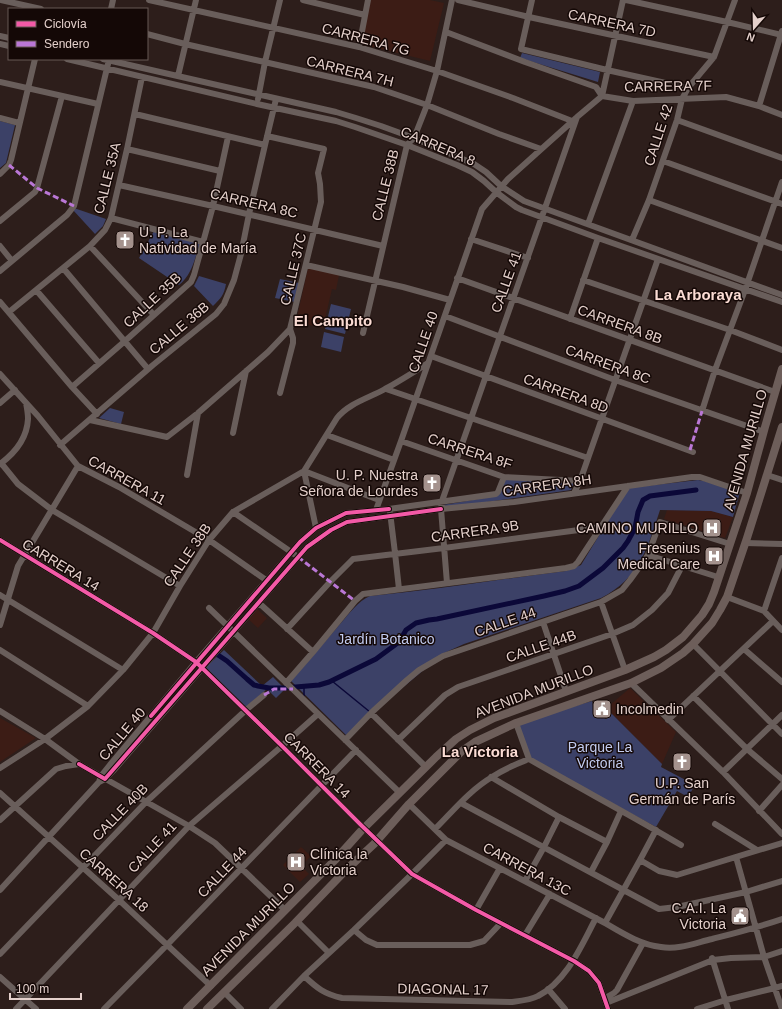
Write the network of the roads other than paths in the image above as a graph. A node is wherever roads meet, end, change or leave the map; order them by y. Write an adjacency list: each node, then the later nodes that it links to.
1 (1, 0): 13 (street)
2 (148, 0): 14 (street, CARRERA 7G)
3 (196, 0): 14 (street)
4 (280, 0): 18 (street)
5 (303, 0): 15 (street)
6 (368, 0): 15 (street)
7 (452, 0): 19 (street, CALLE 38B)
8 (458, 0): 16 (street, CARRERA 7D)
9 (532, 0): 16 (street)
10 (623, 0): 22 (street)
11 (626, 0): 17 (street)
12 (735, 0): 17 (street, CALLE 42)
13 (37, 8)
14 (194, 11): 18 (street, CARRERA 7G); 23 (street)
15 (365, 15): 24 (street)
16 (529, 17): 22 (street, CARRERA 7D); 33 (street)
17 (727, 22): 20 (street); 25 (street, CALLE 42)
18 (273, 28): 24 (street, CARRERA 7G); 30 (street)
19 (446, 32): 34 (street, CALLE 38B); 42 (street)
20 (782, 33): 49 (street)
21 (148, 34): 23 (street, CARRERA 7H)
22 (615, 36): 25 (street, CARRERA 7D); 33 (street)
23 (185, 44): 30 (street, CARRERA 7H); 35 (street)
24 (359, 47): 34 (street, CARRERA 7G)
25 (714, 57): 38 (street, CALLE 42)
26 (35, 60): 39 (street)
27 (71, 60): 31 (street, CARRERA 8)
28 (100, 60): 31 (street)
29 (106, 60): 32 (street); 35 (street, CARRERA 8)
30 (265, 62): 40 (street); 48 (street, CARRERA 7H)
31 (98, 66): 32 (street, CARRERA 8)
32 (107, 68): 36 (street, CARRERA 8); 46 (street)
33 (607, 70): 38 (street); 42 (street)
34 (437, 72): 48 (street, CALLE 38B); 54 (street, CARRERA 7G)
35 (178, 76): 40 (street, CARRERA 8)
36 (142, 77): 47 (street, CARRERA 8); 51 (street, CALLE 35A)
37 (0, 82): 39 (street)
38 (688, 88): 44 (street, CALLE 42)
39 (28, 89): 41 (street); 56 (street)
40 (258, 95): 43 (street, CARRERA 8); 47 (street)
41 (62, 96): 46 (street); 80 (street)
42 (602, 96): 45 (street, CARRERA 7F); 54 (street)
43 (276, 99): 50 (street, CALLE 36B); 59 (street, CARRERA 8)
44 (682, 99): 45 (street, CARRERA 7F); 49 (street, CARRERA 7F); 55 (street, CALLE 42)
45 (633, 101): 81 (street)
46 (98, 104): 94 (street)
47 (257, 104): 50 (street, CARRERA 8)
48 (427, 105): 59 (street, CALLE 38B); 62 (street, CARRERA 7H)
49 (759, 106): 52 (street, CARRERA 7F)
50 (274, 108): 57 (street, CALLE 36B); 61 (street, CARRERA 8)
51 (135, 114): 58 (street); 63 (street, CALLE 35A)
52 (782, 114)
53 (0, 118): 56 (street)
54 (575, 119): 62 (street); 76 (street, CALLE 41)
55 (677, 120): 64 (street); 65 (street, CALLE 42)
56 (19, 123): 67 (street)
57 (267, 136): 60 (street, CALLE 36B); 82 (street, CALLE 37C)
58 (228, 137): 60 (street); 66 (street, CALLE 35B)
59 (414, 138): 61 (street, CALLE 38B); 70 (street, CARRERA 8)
60 (265, 144): 77 (street, CALLE 36B)
61 (408, 145): 71 (street, CARRERA 8); 90 (street, CALLE 38B)
62 (541, 149): 70 (street)
63 (127, 150): 66 (street); 69 (street, CALLE 35A)
64 (782, 158)
65 (663, 161): 72 (street, CALLE 42); 73 (street)
66 (220, 171): 75 (street, CALLE 35B)
67 (0, 174)
68 (782, 182): 73 (street)
69 (119, 185): 75 (street, CARRERA 8C); 78 (street, CALLE 35A)
70 (501, 186): 71 (street, CALLE 40); 76 (street, CARRERA 8)
71 (496, 192): 79 (street, CARRERA 8); 84 (street, CALLE 40)
72 (649, 200): 85 (street, CALLE 42); 86 (street)
73 (775, 202): 74 (street); 86 (street)
74 (782, 204)
75 (212, 206): 77 (street, CARRERA 8C); 87 (street, CALLE 35B)
76 (545, 208): 79 (street, CALLE 41); 81 (street, CARRERA 8)
77 (249, 214): 82 (street, CARRERA 8C); 124 (street, CALLE 36B)
78 (111, 218): 87 (street); 89 (street, CALLE 35A)
79 (542, 218): 83 (street, CARRERA 8); 92 (street, CALLE 41)
80 (0, 221)
81 (588, 224): 85 (street, CARRERA 8)
82 (314, 230): 90 (street, CARRERA 8C); 95 (street, CALLE 37C)
83 (598, 238): 93 (street, CARRERA 8); 99 (street)
84 (471, 239): 92 (street); 98 (street, CALLE 40)
85 (632, 240): 101 (street, CARRERA 8)
86 (761, 241): 91 (street); 101 (street)
87 (203, 242): 111 (street, CALLE 35B)
88 (0, 246): 94 (street)
89 (90, 246): 96 (street, CALLE 35A); 111 (street)
90 (383, 246): 100 (street, CALLE 38B)
91 (782, 248)
92 (528, 258): 105 (street, CALLE 41)
93 (658, 259): 103 (street, CARRERA 8); 107 (street)
94 (12, 260): 97 (street)
95 (306, 265): 100 (street); 114 (street, CALLE 37C)
96 (63, 268): 102 (street, CALLE 35A); 119 (street)
97 (0, 271)
98 (457, 278): 105 (street, CARRERA 8B); 106 (street, CALLE 40)
99 (583, 280): 107 (street); 113 (street)
100 (375, 281): 106 (street); 116 (street, CALLE 38B)
101 (747, 282): 103 (street); 104 (street, CARRERA 8)
102 (36, 290): 110 (street, CALLE 35A); 122 (street)
103 (745, 290): 109 (street, CARRERA 8); 115 (street)
104 (782, 295)
105 (513, 298): 113 (street, CARRERA 8B); 117 (street, CALLE 41)
106 (450, 300): 112 (street, CALLE 40)
107 (643, 300): 115 (street); 118 (street)
108 (0, 302): 110 (street)
109 (782, 302)
110 (9, 312): 131 (street)
111 (154, 315): 119 (street, CALLE 35B)
112 (445, 316): 117 (street, CARRERA 8C); 121 (street, CALLE 40)
113 (570, 319): 118 (street, CARRERA 8B)
114 (290, 330): 127 (street); 135 (street, CALLE 37C)
115 (730, 330): 120 (street); 126 (street)
116 (363, 333)
117 (499, 336): 129 (street, CALLE 41); 130 (street, CARRERA 8C)
118 (629, 340): 126 (street, CARRERA 8B); 130 (street)
119 (125, 341): 122 (street, CALLE 35B); 124 (street)
120 (782, 350)
121 (431, 356): 123 (street, CALLE 40); 129 (street, CARRERA 8D)
122 (99, 363): 131 (street, CALLE 35B)
123 (428, 363): 132 (street, CALLE 38B); 136 (street, CALLE 40)
124 (148, 369): 141 (street, CALLE 36B)
125 (782, 369): 134 (main road, AVENIDA MURILLO)
126 (715, 370): 134 (street, CARRERA 8B); 139 (street)
127 (246, 371): 140 (street); 149 (street)
128 (1, 375): 133 (street, CARRERA 11)
129 (486, 376): 143 (street, CALLE 41); 144 (street, CARRERA 8D)
130 (615, 380): 139 (street, CARRERA 8C); 144 (street)
131 (72, 387): 141 (street)
132 (386, 389): 136 (street); 150 (street, CALLE 38B)
133 (15, 390): 137 (street); 138 (street, CARRERA 11)
134 (775, 392): 148 (main road, AVENIDA MURILLO)
135 (280, 393)
136 (416, 399): 143 (street); 152 (street, CALLE 40)
137 (0, 403)
138 (26, 403): 142 (street, CARRERA 11); 145 (street)
139 (702, 411): 148 (street, CARRERA 8C)
140 (198, 413): 146 (street); 161 (street)
141 (97, 414): 146 (street, CALLE 36B)
142 (38, 416): 145 (street); 153 (street, CARRERA 11)
143 (471, 418): 155 (street); 157 (street, CALLE 41)
144 (602, 418): 154 (street, CARRERA 8D); 155 (street)
145 (28, 419): 158 (street)
146 (90, 420): 153 (street, CALLE 36B)
147 (782, 427): 151 (main road, AVENIDA MURILLO)
148 (764, 432): 168 (main road, AVENIDA MURILLO)
149 (233, 433)
150 (327, 435): 156 (street); 160 (street, CALLE 38B)
151 (781, 437): 162 (main road, AVENIDA MURILLO)
152 (401, 441): 156 (street, CALLE 40); 157 (street, CARRERA 8F)
153 (60, 445): 159 (street, CARRERA 11)
154 (693, 452)
155 (588, 458): 165 (street)
156 (394, 460): 169 (street, CALLE 40)
157 (456, 460): 163 (street, CARRERA 8F); 170 (street, CALLE 41)
158 (1, 464): 172 (street)
159 (78, 466): 172 (street); 182 (street, CARRERA 11)
160 (304, 471): 169 (street); 175 (street, CALLE 38B); 180 (street)
161 (187, 475)
162 (767, 475): 164 (street); 183 (main road, AVENIDA MURILLO)
163 (504, 477): 165 (street, CARRERA 8F); 170 (street, CARRERA 8H)
164 (782, 480)
165 (580, 481): 167 (street)
166 (628, 486): 167 (street, CARRERA 8H); 168 (street, CARRERA 8H); 179 (street)
167 (574, 493): 174 (street, CARRERA 8H)
168 (747, 493): 184 (main road, AVENIDA MURILLO)
169 (379, 500): 173 (street, CALLE 40)
170 (442, 501): 171 (street, CARRERA 8H); 174 (street, CALLE 41)
171 (389, 509): 173 (street, CARRERA 8H); 177 (street)
172 (52, 510): 190 (street); 198 (street)
173 (376, 510): 176 (street, CARRERA 8H)
174 (441, 510): 177 (street, CARRERA 8H); 186 (street, CALLE 41)
175 (233, 512): 182 (street, CALLE 38B); 187 (street)
176 (346, 513): 180 (street, CALLE 40)
177 (390, 516): 178 (street, CARRERA 8H); 188 (street)
178 (347, 522): 191 (street, CALLE 40)
179 (601, 527): 186 (street, CARRERA 9B); 197 (street)
180 (316, 528): 187 (street, CALLE 40)
181 (0, 540): 190 (street, CARRERA 14)
182 (209, 540): 196 (street, CARRERA 11); 198 (street, CALLE 38B)
183 (745, 543): 185 (street); 201 (main road, AVENIDA MURILLO)
184 (730, 544): 189 (street, CALLE 44); 194 (main road, AVENIDA MURILLO)
185 (782, 544)
186 (444, 548): 188 (street, CARRERA 9B); 197 (street, CALLE 41)
187 (291, 552): 191 (street); 196 (street, CALLE 40)
188 (396, 553): 199 (street); 211 (street, CARRERA 9B)
189 (648, 555): 193 (street); 204 (street, CALLE 44)
190 (24, 556): 202 (street); 214 (street, CARRERA 14)
191 (298, 557): 203 (street, CALLE 40)
192 (782, 558): 195 (street)
193 (682, 566): 194 (street); 215 (street, CALLE 44B)
194 (718, 577): 224 (main road, AVENIDA MURILLO)
195 (780, 577): 206 (street)
196 (266, 580): 210 (street, CALLE 40)
197 (447, 583): 199 (street)
198 (180, 586): 214 (street, CALLE 38B)
199 (399, 589): 219 (street)
200 (0, 595): 202 (street)
201 (727, 597): 206 (street); 216 (main road, AVENIDA MURILLO)
202 (7, 600): 209 (street); 223 (street)
203 (259, 602): 211 (street); 213 (street, CALLE 40)
204 (601, 602): 208 (street, CALLE 44); 215 (street)
205 (208, 608): 210 (street)
206 (764, 611): 207 (street)
207 (773, 621): 212 (street); 217 (street)
208 (543, 622): 220 (street); 235 (street, CALLE 44)
209 (0, 625)
210 (227, 626): 213 (street); 221 (street, CALLE 40)
211 (287, 629): 219 (street)
212 (782, 630)
213 (234, 632): 222 (street, CALLE 40); 228 (street)
214 (153, 633): 221 (street, CARRERA 14); 223 (street, CALLE 38B)
215 (612, 634): 220 (street, CALLE 44B); 224 (street)
216 (693, 644): 225 (street); 227 (main road, AVENIDA MURILLO)
217 (744, 648): 225 (street); 226 (street)
218 (0, 650): 232 (street)
219 (313, 652): 228 (street)
220 (554, 654): 229 (street); 244 (street, CALLE 44B)
221 (196, 662): 222 (street, CARRERA 14); 254 (street, CALLE 40)
222 (202, 667): 233 (street, CARRERA 14); 254 (street, CALLE 40)
223 (123, 670): 232 (street, CALLE 38B)
224 (625, 670): 229 (main road, AVENIDA MURILLO)
225 (720, 671): 231 (street); 240 (street)
226 (782, 682)
227 (631, 683): 238 (street); 239 (main road, AVENIDA MURILLO)
228 (289, 685): 236 (street)
229 (566, 691): 250 (main road, AVENIDA MURILLO)
230 (264, 695): 233 (street, CALLE 40B)
231 (693, 696): 238 (street); 246 (street)
232 (88, 706): 242 (street, CALLE 38B)
233 (246, 710): 245 (street, CARRERA 14); 260 (street, CALLE 40B)
234 (0, 712): 242 (street)
235 (371, 713): 243 (street, CALLE 44); 244 (street)
236 (318, 714): 243 (street); 245 (street, CALLE 41)
237 (782, 715): 240 (street)
238 (668, 720): 252 (street)
239 (516, 723): 248 (street); 262 (main road, AVENIDA MURILLO)
240 (773, 724): 241 (street); 246 (street)
241 (782, 734)
242 (45, 739): 249 (street); 251 (street, CALLE 38B)
243 (345, 740): 247 (street)
244 (398, 740): 250 (street)
245 (282, 746): 256 (street, CARRERA 14); 269 (street, CALLE 41)
246 (747, 748): 252 (street); 255 (street)
247 (356, 750): 256 (street, CALLE 44); 259 (street)
248 (529, 759): 253 (street); 264 (street)
249 (79, 764): 254 (street); 263 (street)
250 (426, 767): 259 (main road, AVENIDA MURILLO)
251 (0, 768)
252 (723, 772): 265 (street)
253 (491, 777): 261 (street); 266 (street)
254 (102, 779): 260 (street); 274 (street, CALLE 40)
255 (782, 779)
256 (322, 785): 270 (street, CARRERA 14); 285 (street, CALLE 44)
257 (782, 785): 265 (street)
258 (0, 793): 263 (street, CARRERA 18)
259 (400, 793): 270 (main road, AVENIDA MURILLO)
260 (146, 802): 269 (street); 284 (street, CALLE 40B)
261 (461, 803): 271 (street); 280 (street)
262 (409, 804): 271 (street, CARRERA 13C); 276 (main road, AVENIDA MURILLO)
263 (15, 806): 267 (street); 274 (street, CARRERA 18)
264 (622, 811): 272 (street); 277 (street)
265 (759, 811): 273 (street)
266 (559, 817): 277 (street); 280 (street)
267 (0, 820)
268 (716, 824): 281 (street)
269 (189, 826): 285 (street); 295 (street, CALLE 41)
270 (364, 829): 276 (street, CARRERA 14); 296 (main road, AVENIDA MURILLO)
271 (435, 830): 275 (street, CARRERA 13C)
272 (656, 830): 279 (street); 283 (street)
273 (782, 834)
274 (49, 837): 284 (street, CARRERA 18); 291 (street, CALLE 40)
275 (446, 840): 286 (street, CARRERA 13C); 288 (street)
276 (377, 841): 288 (street, CARRERA 14); 300 (main road, AVENIDA MURILLO)
277 (607, 842): 287 (street)
278 (782, 843): 281 (street)
279 (681, 844)
280 (544, 847): 287 (street); 289 (street)
281 (758, 850): 282 (street)
282 (736, 857): 283 (street); 293 (street)
283 (640, 860): 292 (street)
284 (83, 867): 295 (street, CARRERA 18); 310 (street, CALLE 40B)
285 (242, 868): 296 (street); 307 (street, CALLE 44)
286 (500, 868): 289 (street, CARRERA 13C); 297 (street)
287 (591, 872): 292 (street)
288 (412, 874): 297 (street, CARRERA 14); 304 (street)
289 (525, 881): 294 (street, CARRERA 13C)
290 (782, 881): 293 (street)
291 (0, 890)
292 (623, 890): 293 (street); 302 (street)
293 (746, 892): 303 (street)
294 (550, 894): 298 (street, CARRERA 13C); 305 (street)
295 (119, 900): 307 (street, CARRERA 18); 323 (street, CALLE 41)
296 (286, 910): 316 (main road, AVENIDA MURILLO)
297 (476, 910): 301 (street, CARRERA 14)
298 (596, 918): 302 (street, CARRERA 13C); 313 (street, DIAGONAL 17)
299 (782, 919): 303 (street, CARRERA 13C)
300 (297, 921): 309 (street); 321 (main road, AVENIDA MURILLO)
301 (501, 923): 304 (street); 305 (street, CARRERA 14)
302 (605, 923): 306 (street, CARRERA 13C)
303 (756, 928): 306 (street, CARRERA 13C); 311 (street)
304 (354, 930): 309 (street)
305 (525, 936): 313 (street, CARRERA 14)
306 (643, 943): 322 (street)
307 (168, 945): 316 (street, CARRERA 18); 329 (street, CALLE 44)
308 (782, 951): 311 (street)
309 (329, 953): 314 (street)
310 (0, 954)
311 (764, 957): 312 (street); 319 (street)
312 (713, 958): 324 (street); 325 (street)
313 (574, 961): 318 (street, CARRERA 14); 320 (street, DIAGONAL 17)
314 (304, 976): 326 (street, DIAGONAL 17); 333 (street)
315 (0, 977): 323 (street)
316 (211, 986): 330 (main road, AVENIDA MURILLO)
317 (782, 986): 319 (street)
318 (601, 988): 322 (street); 325 (street, CARRERA 14)
319 (775, 988): 324 (street); 337 (street)
320 (548, 989): 326 (street, DIAGONAL 17); 334 (street)
321 (224, 992): 331 (main road, AVENIDA MURILLO); 332 (street)
322 (614, 993): 325 (street)
323 (26, 999): 327 (street, CALLE 41); 328 (street)
324 (726, 1000): 335 (street); 336 (street)
325 (606, 1003)
326 (512, 1006)
327 (16, 1009)
328 (36, 1009)
329 (104, 1009)
330 (187, 1009)
331 (206, 1009)
332 (241, 1009)
333 (272, 1009)
334 (565, 1009)
335 (697, 1009)
336 (728, 1009)
337 (782, 1009)

